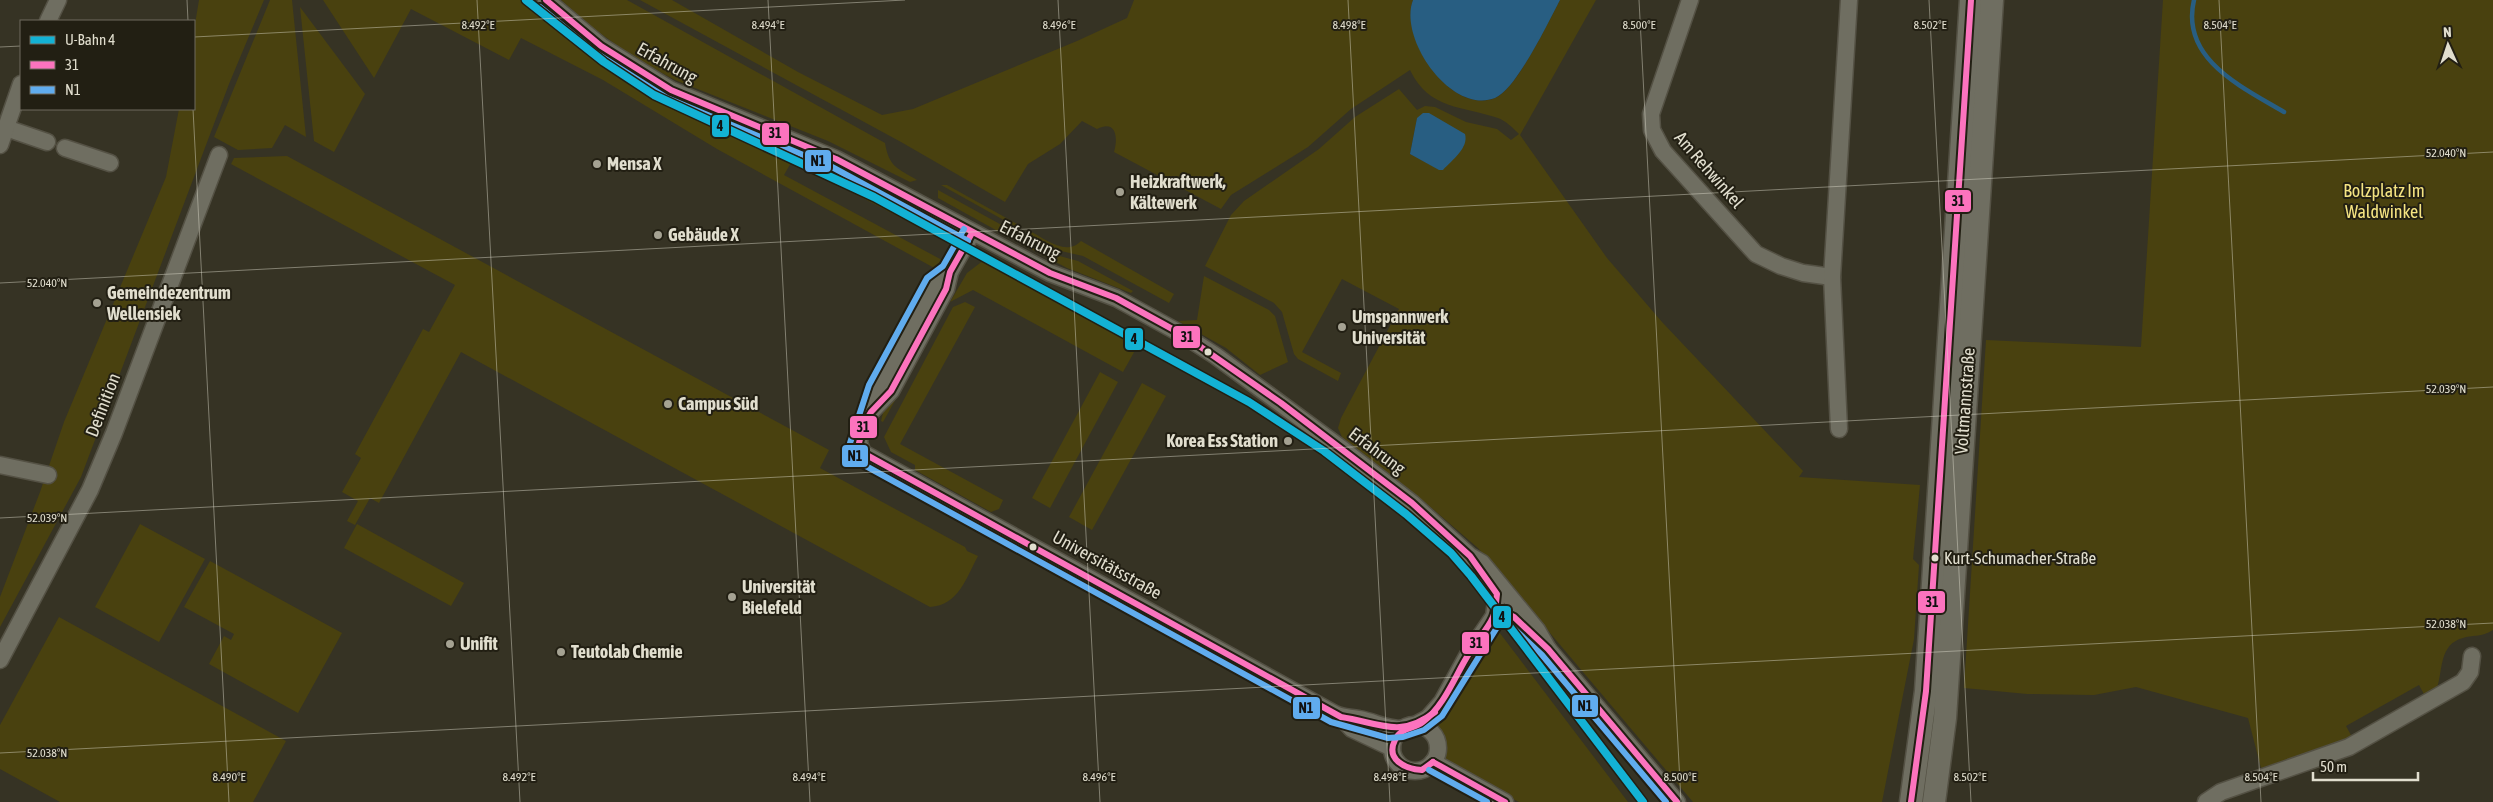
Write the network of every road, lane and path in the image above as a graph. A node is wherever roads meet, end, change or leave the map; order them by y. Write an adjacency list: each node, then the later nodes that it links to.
1 (58, 0): 7 (street)
2 (546, 0): 15 (street, Erfahrung)
3 (1690, 0): 16 (street, Am Rehwinkel)
4 (1849, 0): 16 (street)
5 (1971, 0): 31 (street, Voltmannstraße)
6 (1992, 0): 32 (street, Voltmannstraße)
7 (48, 20)
8 (20, 87): 9 (street)
9 (6, 128): 10 (street); 11 (street)
10 (47, 142)
11 (0, 145)
12 (65, 148): 14 (street)
13 (219, 155): 24 (street, Definition)
14 (110, 163)
15 (972, 232): 20 (street, Erfahrung); 25 (street, Universitätsstraße)
16 (1832, 277): 17 (street)
17 (1839, 429)
18 (0, 465): 19 (street)
19 (48, 475)
20 (1470, 556): 21 (street); 22 (street)
21 (1494, 616): 22 (street); 26 (street)
22 (1548, 649): 30 (street)
23 (2472, 656): 33 (street)
24 (0, 660)
25 (1342, 717): 26 (street, Universitätsstraße); 27 (street, Universitätsstraße)
26 (1409, 727): 27 (street); 28 (street)
27 (1392, 748): 28 (street)
28 (1433, 762): 29 (street)
29 (1505, 802)
30 (1677, 802)
31 (1911, 802)
32 (1934, 802)
33 (2206, 802)

